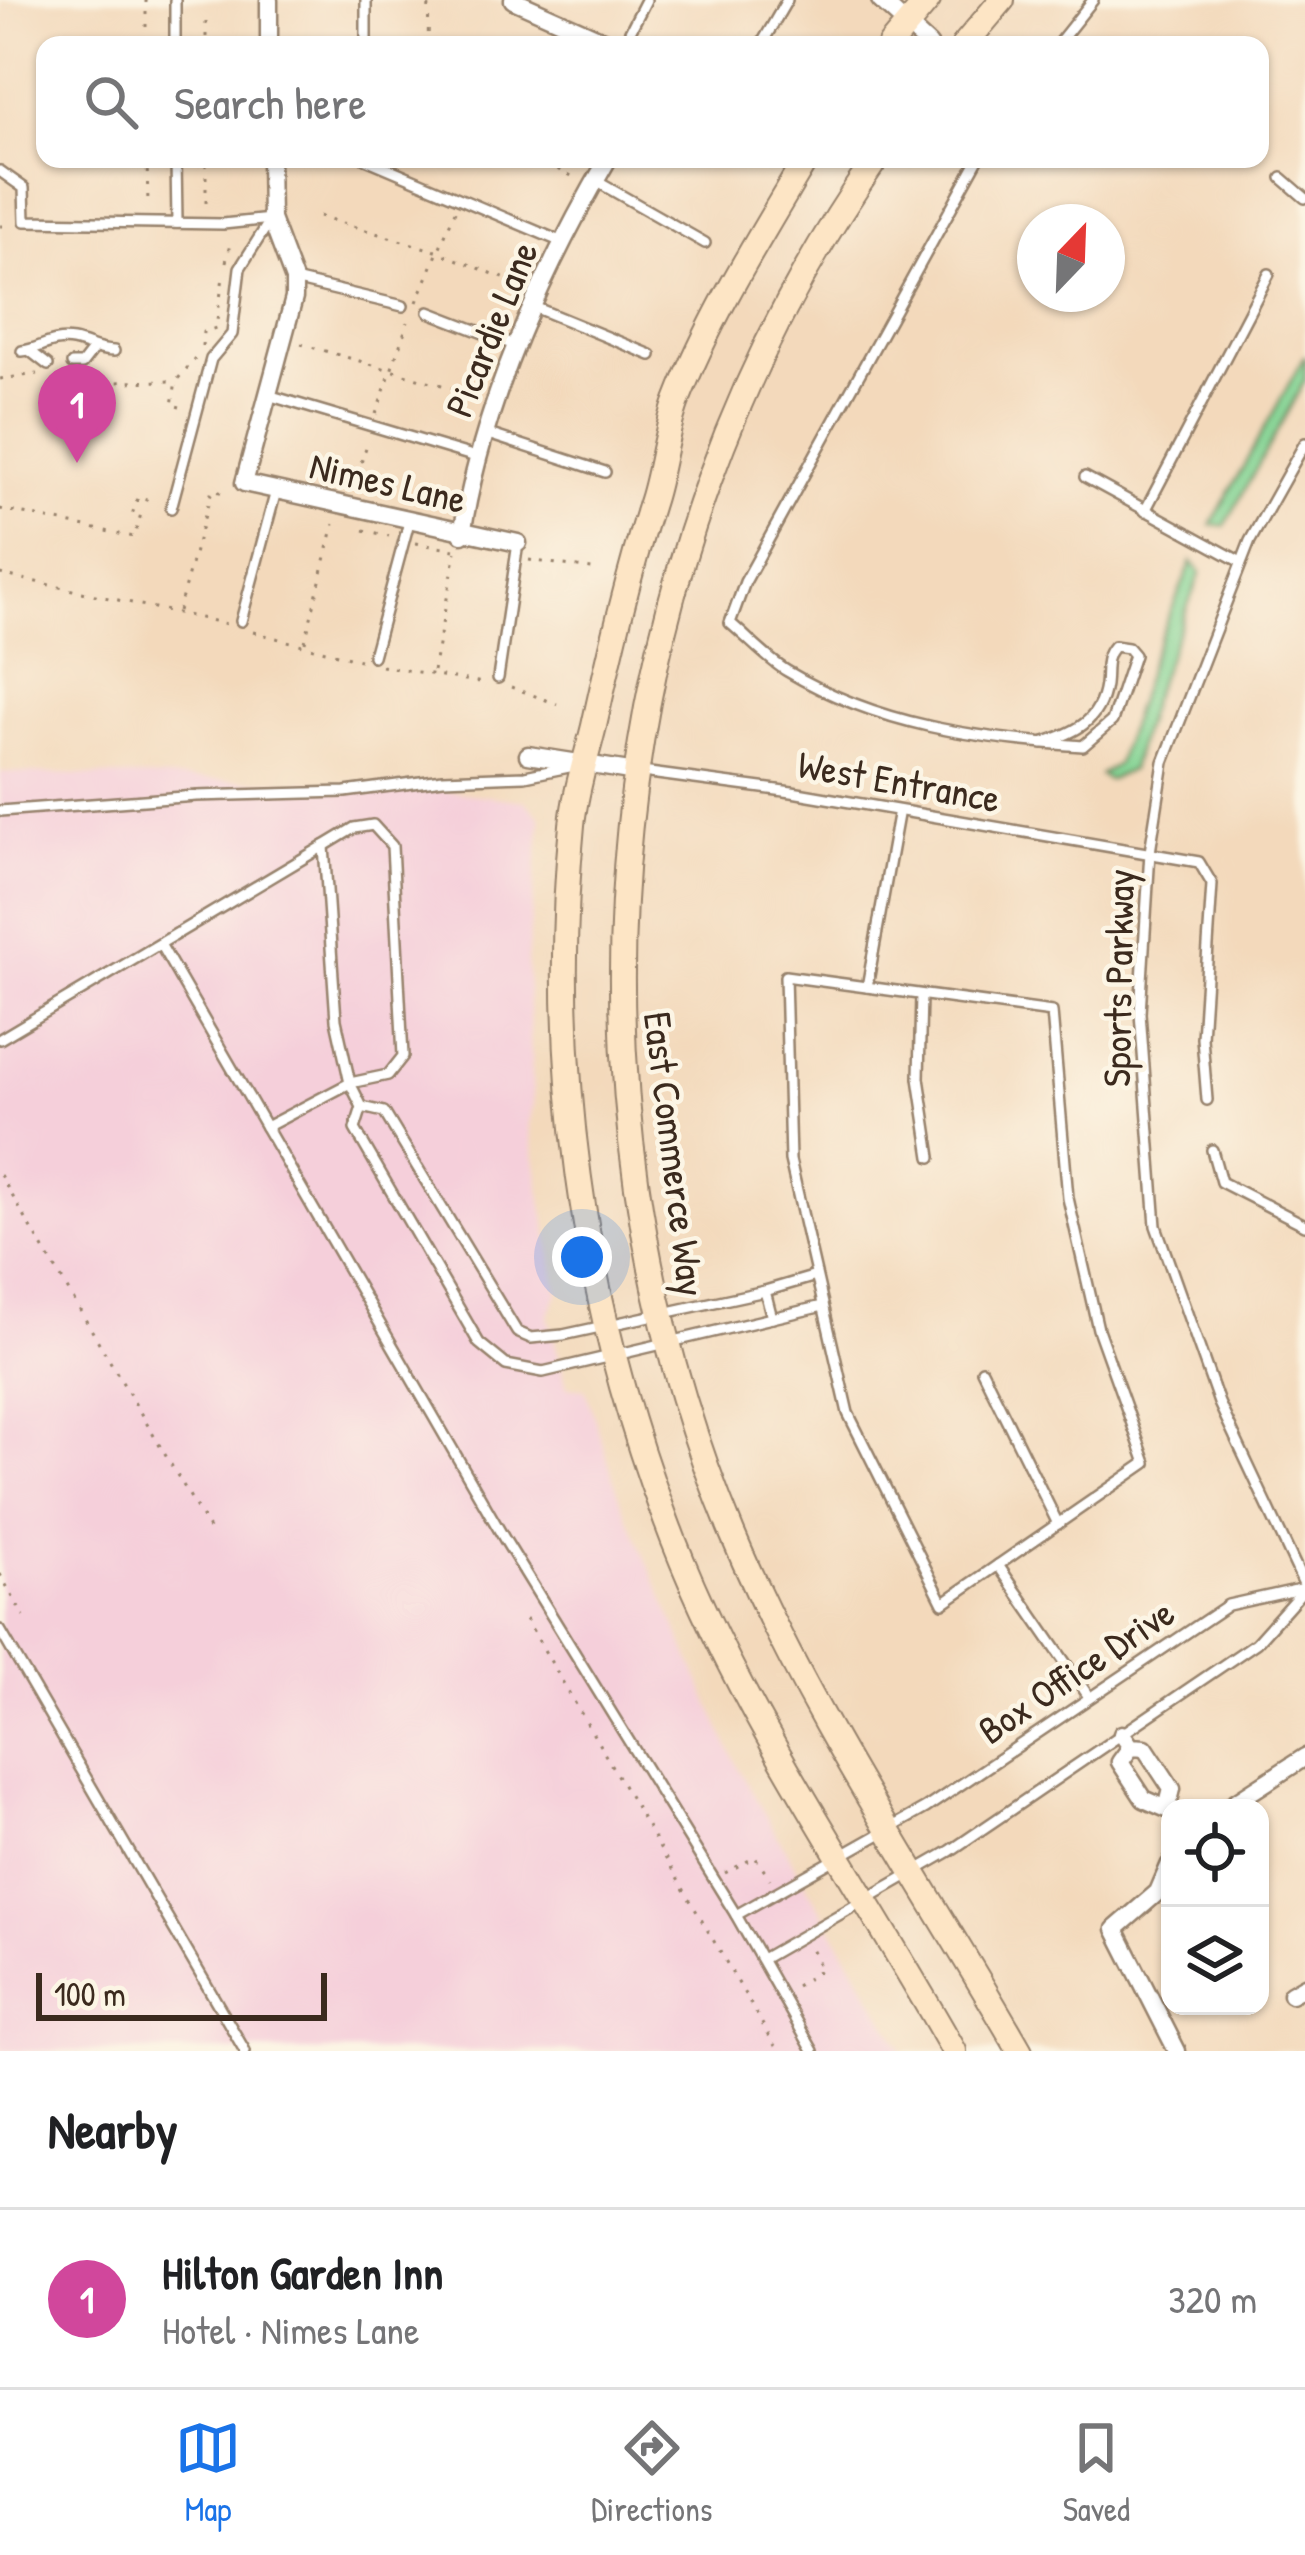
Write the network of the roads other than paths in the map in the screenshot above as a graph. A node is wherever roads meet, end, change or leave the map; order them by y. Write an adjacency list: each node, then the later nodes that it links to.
1 (175, 0): 13 (lane)
2 (269, 0): 14 (street)
3 (367, 0): 15 (lane)
4 (512, 0): 11 (street)
5 (646, 0): 17 (lane)
6 (787, 0): 18 (lane)
7 (880, 0): 12 (street)
8 (928, 0): 12 (main road)
9 (1002, 0): 19 (main road)
10 (1093, 0): 20 (lane)
11 (547, 7): 16 (street)
12 (899, 35)
13 (176, 36)
14 (269, 36)
15 (366, 36)
16 (602, 36)
17 (624, 36)
18 (766, 36)
19 (972, 36)
20 (1064, 36)
21 (176, 168): 33 (lane)
22 (270, 168): 32 (street)
23 (389, 168): 34 (lane)
24 (599, 168): 30 (street, Picardie Lane)
25 (801, 168): 67 (main road)
26 (870, 168): 68 (main road, East Commerce Way)
27 (973, 168): 65 (lane)
28 (0, 171): 33 (lane)
29 (1282, 178): 31 (lane)
30 (587, 180): 34 (street, Picardie Lane); 35 (lane)
31 (1305, 197)
32 (271, 219): 33 (lane); 37 (street); 46 (lane)
33 (177, 223)
34 (562, 242): 39 (street, Picardie Lane)
35 (705, 244)
36 (1269, 274): 57 (lane)
37 (294, 280): 38 (lane); 49 (street)
38 (403, 306)
39 (534, 307): 41 (street, Picardie Lane); 44 (lane)
40 (429, 312): 41 (lane)
41 (517, 346): 50 (street, Picardie Lane)
42 (92, 351): 43 (lane); 47 (lane); 48 (lane)
43 (114, 351)
44 (650, 355)
45 (196, 358): 46 (lane)
46 (211, 359): 56 (lane)
47 (72, 364)
48 (48, 365)
49 (268, 394): 52 (lane); 55 (street, Nimes Lane)
50 (484, 433): 52 (street, Picardie Lane); 53 (lane)
51 (1305, 443): 61 (lane, Sports Parkway)
52 (476, 457): 59 (street, Picardie Lane)
53 (604, 472)
54 (1085, 477): 57 (lane)
55 (275, 490): 58 (street, Nimes Lane); 62 (lane)
56 (171, 508)
57 (1145, 511): 61 (lane)
58 (406, 531): 59 (street, Nimes Lane); 63 (lane)
59 (462, 534): 60 (street, Nimes Lane)
60 (517, 550): 64 (lane)
61 (1241, 562): 72 (lane, Sports Parkway)
62 (241, 621)
63 (374, 656)
64 (498, 678)
65 (1042, 743): 65 (lane)
66 (528, 755): 67 (street)
67 (585, 764): 68 (street); 69 (lane); 89 (main road)
68 (636, 772): 70 (lane, West Entrance); 87 (main road, East Commerce Way)
69 (0, 812)
70 (898, 814): 72 (lane, West Entrance); 74 (lane)
71 (324, 846): 73 (lane); 77 (lane); 77 (lane)
72 (1150, 852): 78 (lane, West Entrance); 95 (lane, Sports Parkway)
73 (160, 944): 76 (lane); 80 (lane)
74 (867, 987): 75 (lane); 84 (lane)
75 (921, 994): 82 (lane); 93 (lane)
76 (0, 1039)
77 (350, 1084): 79 (lane); 80 (lane)
78 (1207, 1100)
79 (362, 1107): 89 (lane); 91 (lane)
80 (266, 1127): 108 (lane)
81 (1213, 1150): 83 (lane)
82 (931, 1157)
83 (1305, 1225)
84 (817, 1276): 85 (lane); 86 (lane)
85 (765, 1292): 87 (lane); 88 (lane)
86 (823, 1306): 88 (lane); 94 (lane)
87 (659, 1317): 89 (lane); 90 (main road, East Commerce Way)
88 (772, 1318): 90 (lane)
89 (607, 1326): 91 (main road)
90 (667, 1343): 91 (lane); 103 (main road, East Commerce Way)
91 (614, 1354): 104 (main road)
92 (982, 1370): 93 (lane)
93 (1058, 1524): 94 (lane)
94 (998, 1565): 97 (lane)
95 (1305, 1587): 97 (lane, Box Office Drive); 98 (lane, Box Office Drive)
96 (0, 1630): 110 (lane)
97 (1089, 1697): 103 (lane, Box Office Drive)
98 (1126, 1741): 100 (street); 102 (street); 105 (lane, Box Office Drive)
99 (1305, 1756): 101 (street)
100 (1170, 1799)
101 (1240, 1799)
102 (1161, 1807)
103 (891, 1828): 104 (lane, Box Office Drive); 105 (main road, East Commerce Way)
104 (840, 1857): 107 (main road); 108 (lane, Box Office Drive)
105 (916, 1871): 107 (lane, Box Office Drive); 113 (main road, East Commerce Way)
106 (1161, 1885): 114 (street)
107 (866, 1900): 109 (lane, Box Office Drive); 112 (main road)
108 (736, 1915): 109 (lane)
109 (762, 1959): 111 (lane)
110 (244, 2051)
111 (813, 2051)
112 (954, 2051)
113 (1020, 2051)
114 (1178, 2051)

